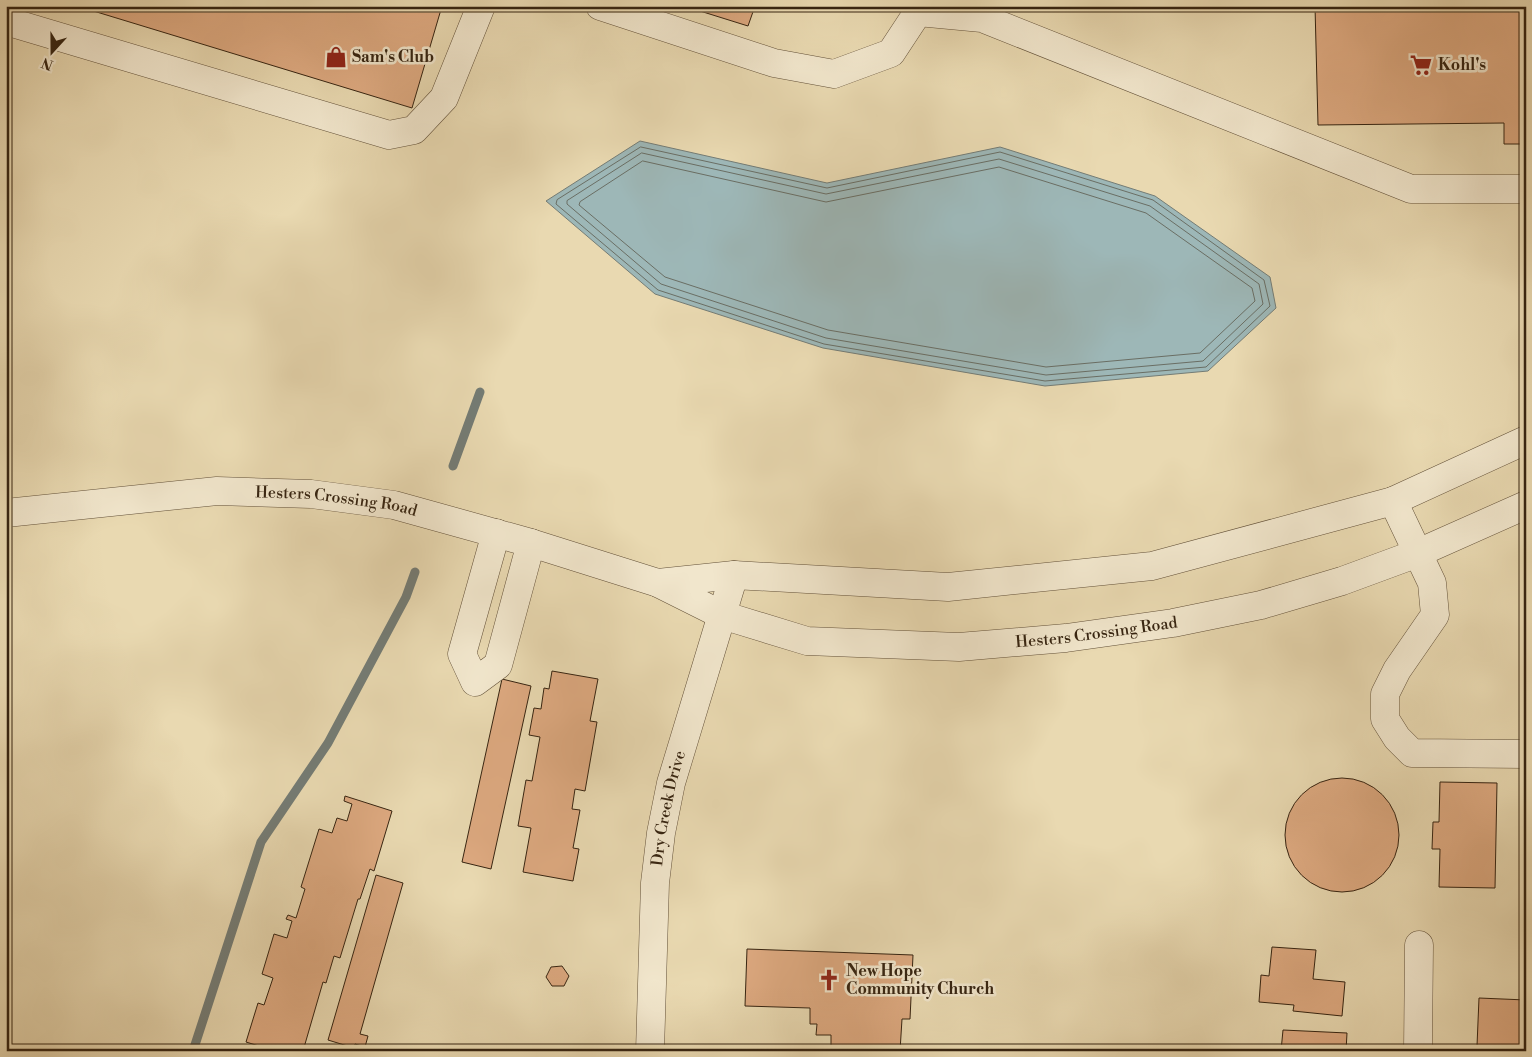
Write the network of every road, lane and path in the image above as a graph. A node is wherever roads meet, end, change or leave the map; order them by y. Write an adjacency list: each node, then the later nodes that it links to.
1 (481, 6): 4 (street)
2 (600, 6): 3 (street)
3 (918, 9): 5 (street)
4 (6, 21)
5 (1526, 188)
6 (1526, 440): 7 (street, Hesters Crossing Road)
7 (1393, 501): 12 (street); 13 (street, Hesters Crossing Road)
8 (1526, 505): 12 (street, Hesters Crossing Road)
9 (6, 513): 10 (street, Hesters Crossing Road)
10 (496, 534): 11 (street, Hesters Crossing Road); 11 (street)
11 (531, 543): 14 (street, Hesters Crossing Road)
12 (1418, 553): 15 (street, Hesters Crossing Road); 16 (street)
13 (734, 574): 14 (street, Hesters Crossing Road); 15 (street, Dry Creek Drive)
14 (658, 583): 15 (street, Hesters Crossing Road)
15 (722, 615): 18 (street, Dry Creek Drive)
16 (1526, 754)
17 (1419, 945): 19 (street)
18 (650, 1051)
19 (1418, 1051)

